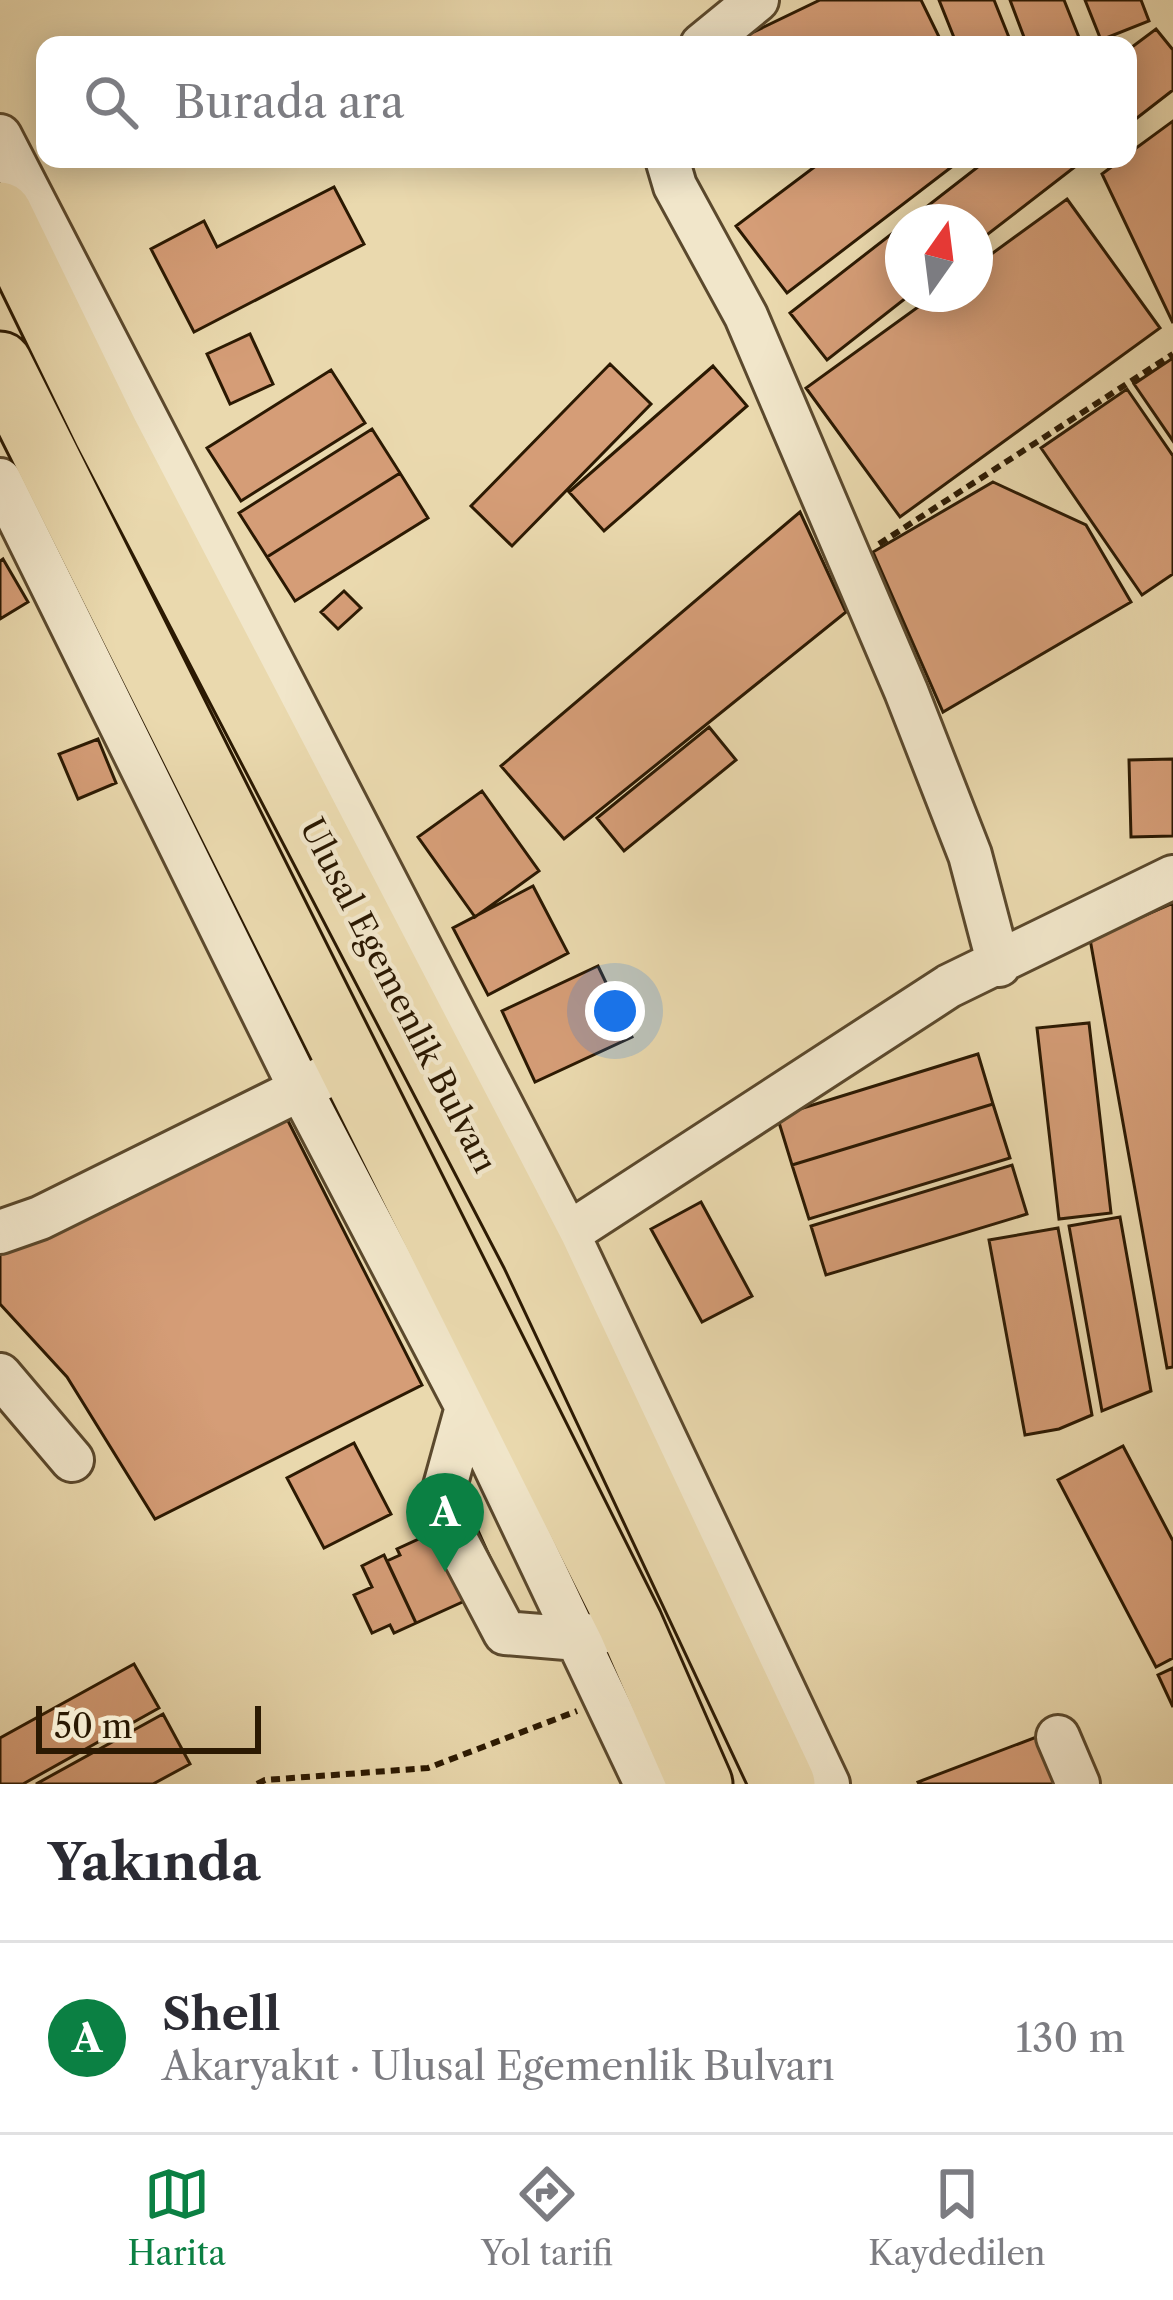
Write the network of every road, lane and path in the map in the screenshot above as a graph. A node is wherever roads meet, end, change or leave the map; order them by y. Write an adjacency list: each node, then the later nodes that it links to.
1 (757, 0): 2 (street)
2 (713, 36)
3 (0, 136): 14 (street)
4 (670, 168): 9 (street)
5 (0, 214): 14 (highway, Ulusal Egemenlik Bulvarı)
6 (1173, 354): 9 (path)
7 (0, 364): 12 (highway)
8 (0, 479): 12 (street)
9 (851, 562): 11 (street)
10 (1173, 877): 11 (street)
11 (999, 965): 14 (street)
12 (325, 1077): 13 (street); 16 (highway)
13 (0, 1232)
14 (552, 1245): 24 (highway, Ulusal Egemenlik Bulvarı); 25 (street)
15 (0, 1375): 17 (street)
16 (490, 1396): 18 (highway); 18 (street)
17 (72, 1460)
18 (604, 1632): 19 (street); 23 (highway)
19 (608, 1700): 21 (path); 22 (street)
20 (1058, 1737): 26 (street)
21 (257, 1784)
22 (646, 1784)
23 (700, 1784)
24 (783, 1784)
25 (828, 1784)
26 (1078, 1784)

